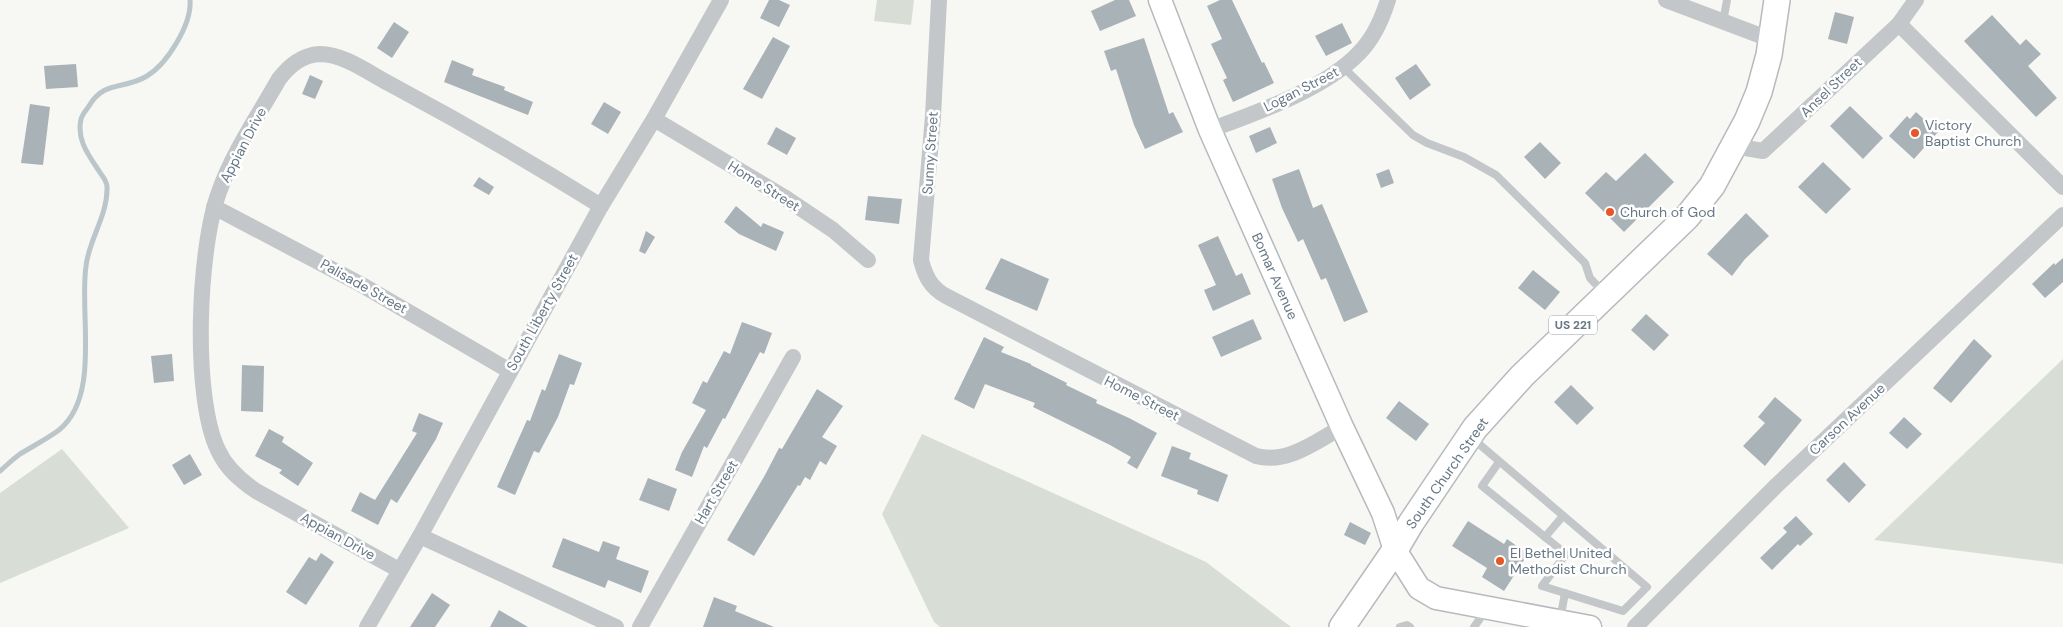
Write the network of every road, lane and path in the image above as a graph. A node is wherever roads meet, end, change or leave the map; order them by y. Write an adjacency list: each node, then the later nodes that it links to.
1 (721, 0): 13 (street, South Liberty Street)
2 (939, 0): 22 (street, Sunny Street)
3 (1160, 0): 14 (street, Bomar Avenue)
4 (1388, 0): 12 (street, Logan Street)
5 (1666, 0): 9 (street)
6 (1727, 0): 9 (lane)
7 (1916, 0): 10 (street, Ansel Street)
8 (1778, 5): 11 (main road, South Church Street / US 221)
9 (1723, 22): 11 (street)
10 (1899, 24): 15 (street, Ansel Street); 16 (street)
11 (1772, 40): 15 (main road, South Church Street / US 221)
12 (1344, 68): 14 (street, Logan Street); 21 (lane)
13 (654, 119): 17 (street, South Liberty Street); 20 (street, Home Street)
14 (1210, 130): 25 (street, Bomar Avenue)
15 (1734, 146): 21 (main road, South Church Street / US 221)
16 (2063, 187)
17 (601, 206): 18 (street, Appian Drive); 24 (street, South Liberty Street)
18 (214, 207): 24 (street, Palisade Street); 32 (street, Appian Drive)
19 (2063, 215): 44 (street, Carson Avenue)
20 (868, 260)
21 (1606, 294): 26 (main road, South Church Street / US 221)
22 (946, 296): 25 (street, Home Street)
23 (793, 357): 38 (street, Hart Street)
24 (510, 371): 29 (street, South Liberty Street)
25 (1342, 427): 31 (street, Bomar Avenue)
26 (1470, 436): 27 (lane); 31 (main road, South Church Street / US 221)
27 (1499, 462): 28 (lane); 30 (lane)
28 (1562, 516): 30 (lane); 33 (lane)
29 (420, 536): 32 (street, South Liberty Street); 37 (street)
30 (1545, 537): 33 (lane)
31 (1395, 550): 34 (street, Bomar Avenue); 39 (main road, South Church Street / US 221)
32 (399, 570): 36 (street, South Liberty Street)
33 (1565, 593): 35 (lane)
34 (1487, 608): 35 (street, Bomar Avenue); 42 (lane)
35 (1560, 621): 43 (street, Bomar Avenue)
36 (367, 627)
37 (616, 627)
38 (640, 627)
39 (1342, 627)
40 (1400, 627): 41 (lane)
41 (1410, 627)
42 (1474, 627)
43 (1590, 627)
44 (1635, 627)

